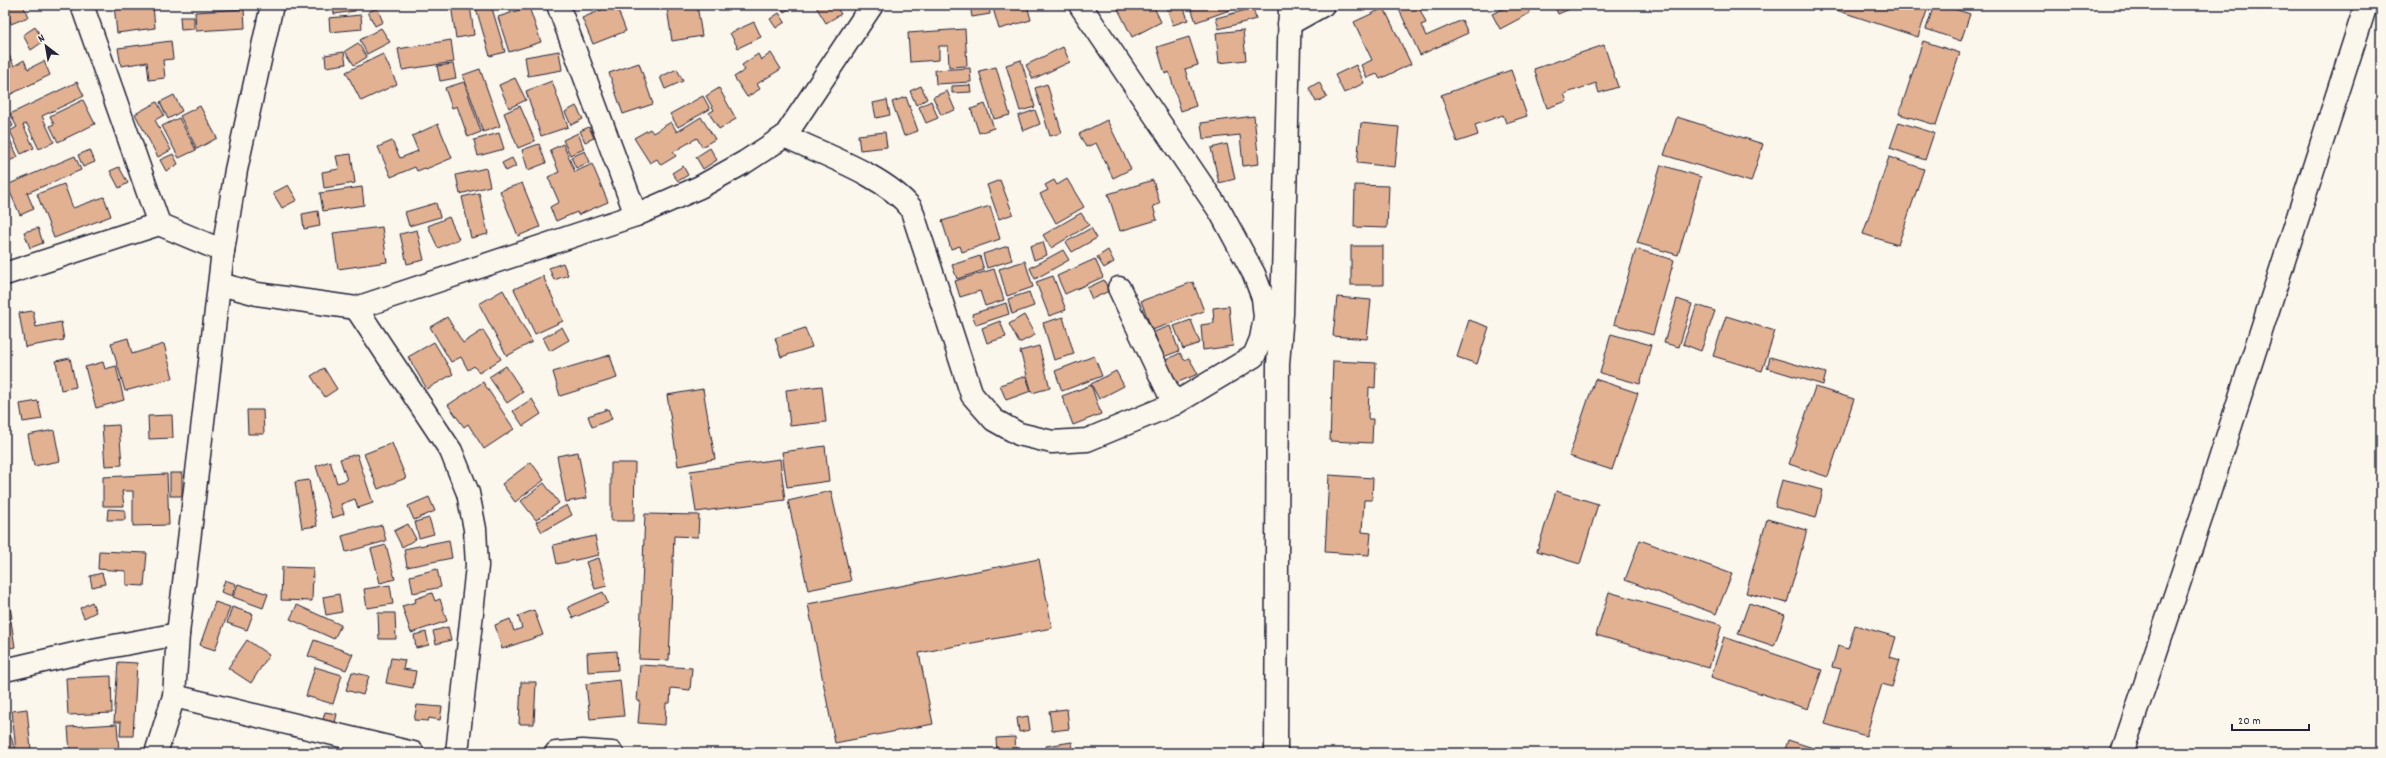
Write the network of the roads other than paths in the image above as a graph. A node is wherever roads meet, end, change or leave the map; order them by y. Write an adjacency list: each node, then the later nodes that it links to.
1 (82, 5): 11 (street)
2 (272, 5): 12 (street)
3 (558, 5): 10 (street)
4 (872, 5): 9 (street)
5 (1080, 5): 17 (street)
6 (1323, 5): 8 (street)
7 (2366, 5): 27 (street)
8 (1289, 14): 26 (street)
9 (785, 136): 10 (street); 17 (street)
10 (636, 215): 16 (street)
11 (159, 224): 12 (street); 13 (street)
12 (223, 250): 14 (street)
13 (5, 274)
14 (220, 284): 16 (street); 18 (street)
15 (1119, 288): 17 (street)
16 (356, 308): 23 (street)
17 (1174, 404)
18 (178, 634): 19 (street); 20 (street)
19 (5, 670)
20 (174, 696): 21 (street); 22 (street)
21 (156, 753)
22 (413, 753)
23 (457, 753)
24 (556, 753): 25 (street)
25 (612, 753)
26 (1276, 753)
27 (2122, 753)

